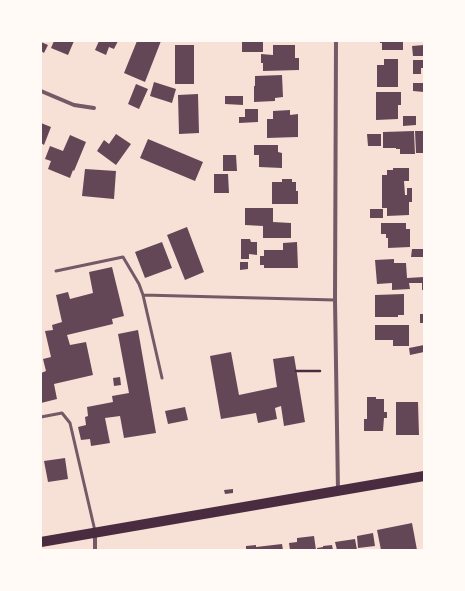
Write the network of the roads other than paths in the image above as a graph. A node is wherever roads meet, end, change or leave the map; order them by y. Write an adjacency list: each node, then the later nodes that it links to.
1 (336, 41): 6 (street)
2 (41, 91): 3 (street)
3 (94, 108)
4 (56, 271): 5 (lane)
5 (143, 295): 6 (lane); 7 (lane)
6 (335, 300): 10 (street)
7 (162, 378)
8 (41, 417): 11 (lane)
9 (424, 476): 10 (main road)
10 (338, 491): 11 (main road)
11 (95, 533): 12 (main road); 13 (street)
12 (41, 542)
13 (96, 550)

